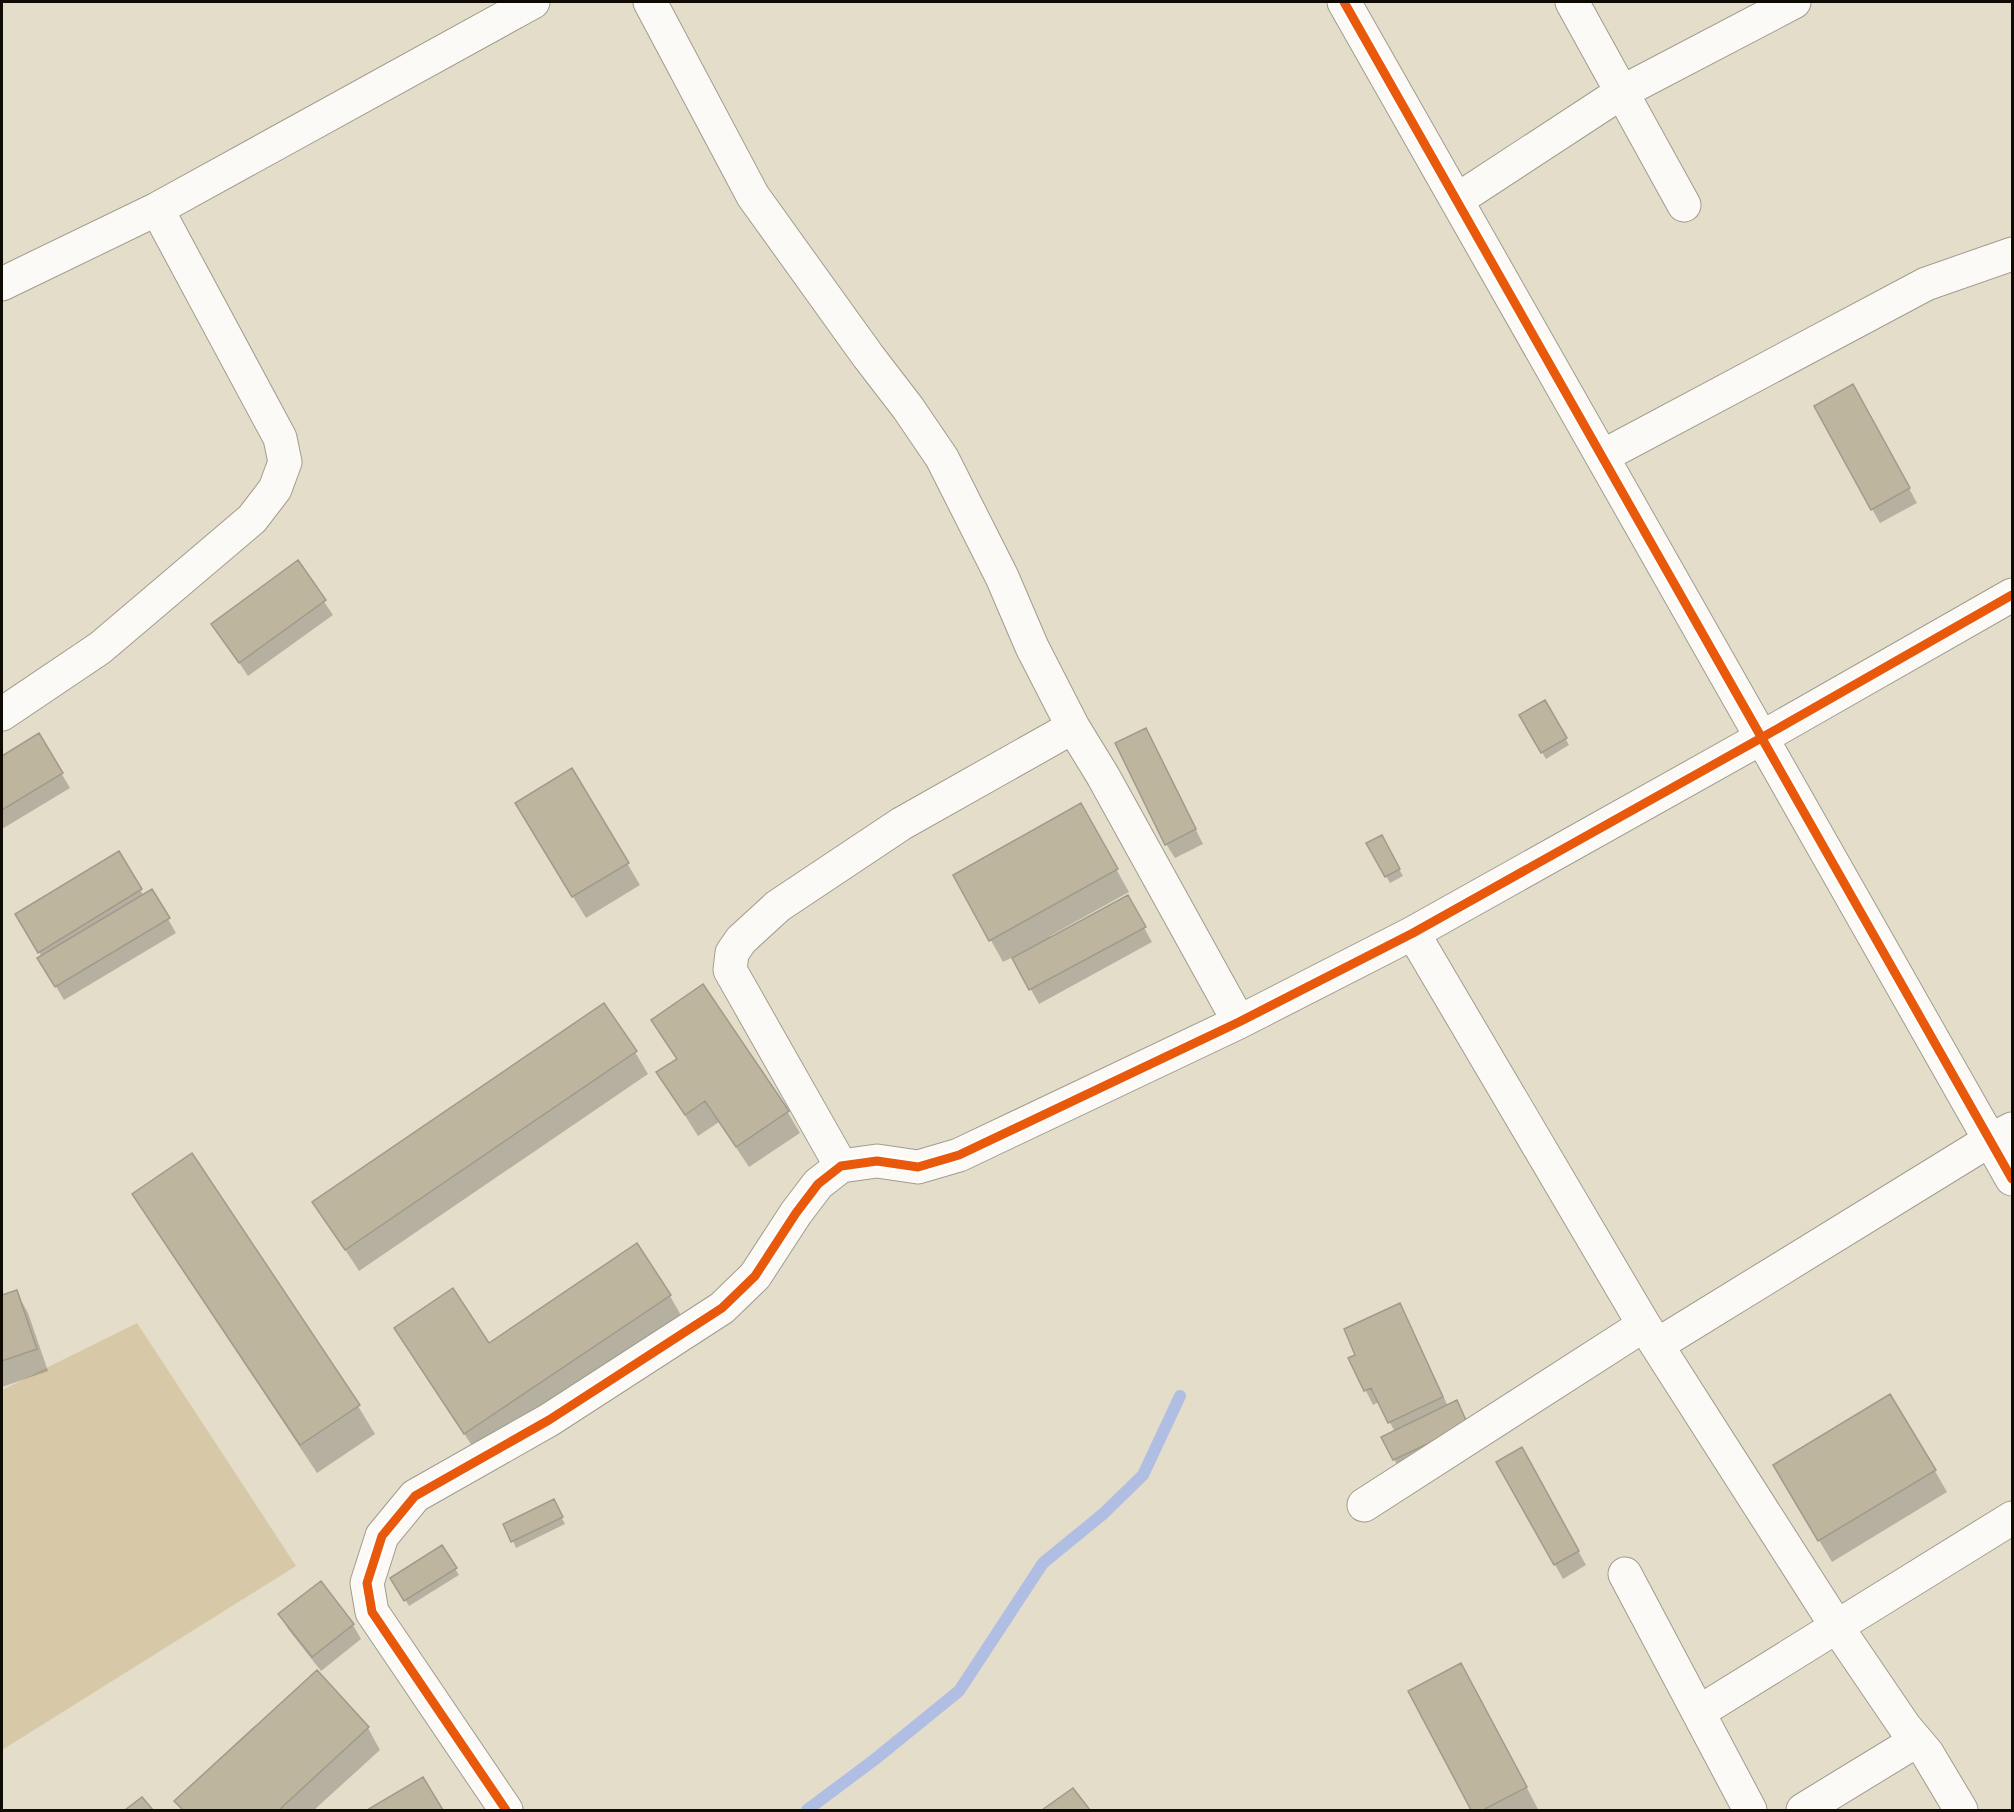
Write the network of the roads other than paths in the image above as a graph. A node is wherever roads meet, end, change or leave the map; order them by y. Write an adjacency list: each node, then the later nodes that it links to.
1 (533, 2): 9 (street)
2 (650, 2): 15 (street)
3 (1344, 2): 7 (street)
4 (1572, 2): 6 (street)
5 (1794, 2): 6 (street)
6 (1622, 92): 7 (street); 8 (street)
7 (1457, 200): 12 (street)
8 (1684, 205)
9 (157, 209): 11 (street); 14 (street)
10 (2013, 254): 12 (street)
11 (2, 284)
12 (1603, 456): 16 (street)
13 (2013, 595): 16 (street)
14 (2, 714)
15 (1073, 727): 18 (street); 20 (street)
16 (1763, 737): 17 (street); 19 (street)
17 (1413, 933): 18 (street); 22 (street)
18 (1239, 1022): 20 (street)
19 (2001, 1134): 21 (street); 22 (street)
20 (841, 1167): 29 (street)
21 (2013, 1179)
22 (1651, 1335): 23 (street); 26 (street)
23 (1364, 1505)
24 (2013, 1518): 26 (street)
25 (1625, 1575): 27 (street)
26 (1837, 1627): 27 (street); 28 (street)
27 (1699, 1712): 30 (street)
28 (1916, 1741): 31 (street); 32 (street)
29 (506, 1810)
30 (1750, 1810)
31 (1803, 1810)
32 (1961, 1810)

